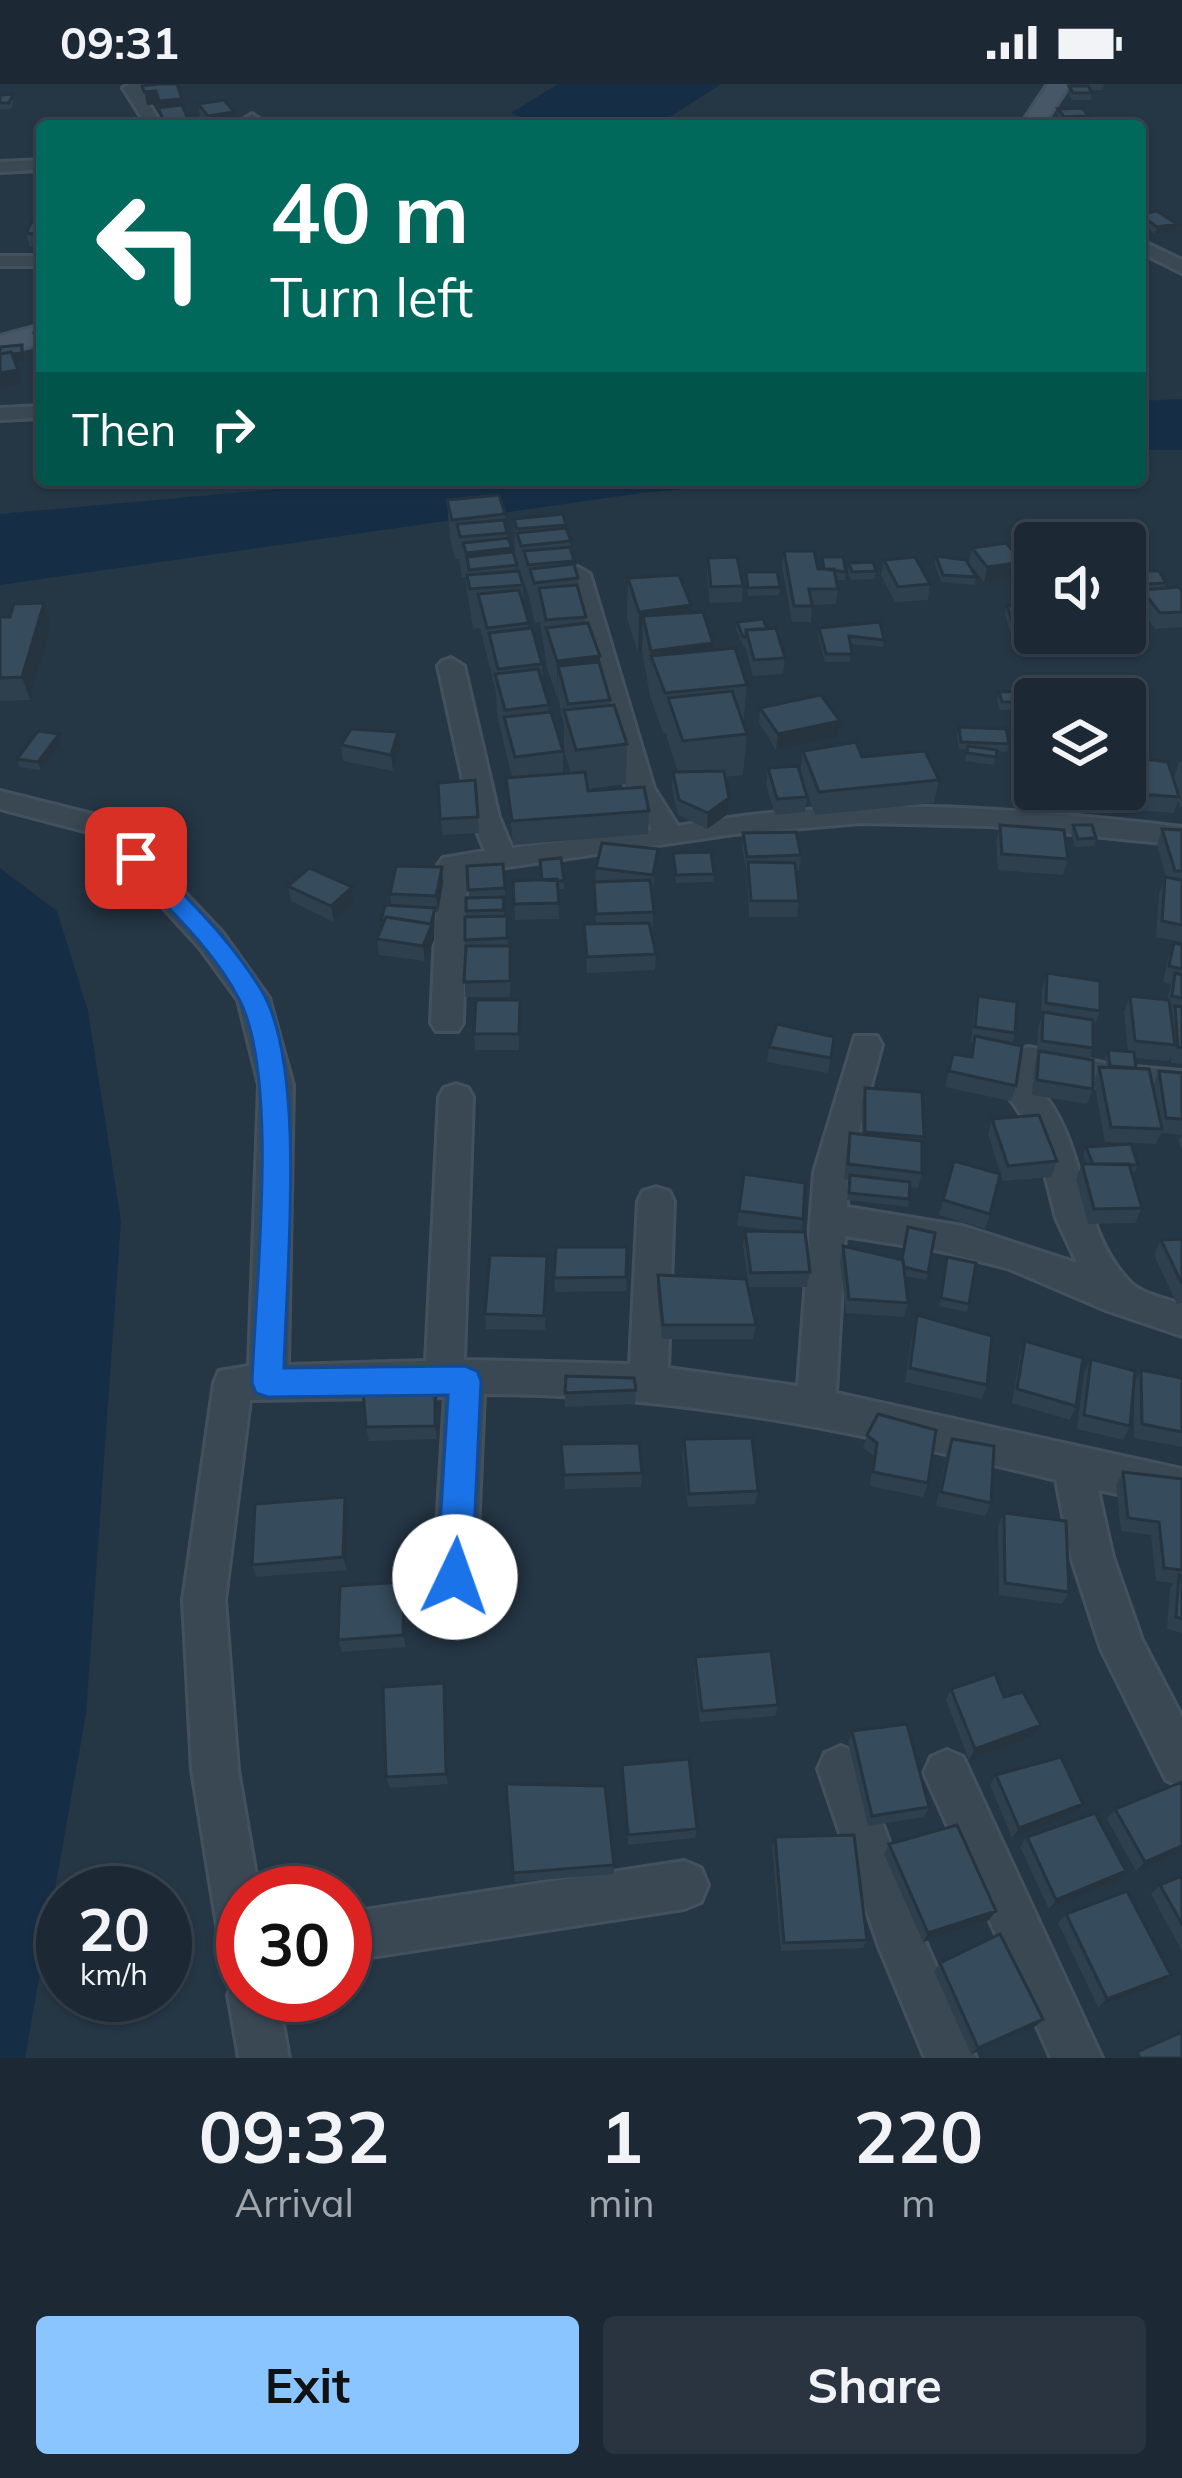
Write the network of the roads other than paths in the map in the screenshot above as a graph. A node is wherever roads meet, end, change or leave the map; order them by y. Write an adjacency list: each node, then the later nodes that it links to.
1 (159, 84): 3 (street)
2 (1059, 84): 4 (main road)
3 (151, 120)
4 (1035, 120)
5 (36, 165): 6 (street)
6 (0, 167)
7 (1146, 248): 10 (street)
8 (0, 261): 9 (street)
9 (36, 261)
10 (1182, 267)
11 (36, 336): 12 (main road)
12 (0, 345)
13 (36, 412): 14 (street)
14 (0, 414)
15 (578, 574): 19 (street)
16 (451, 666): 20 (street)
17 (0, 800): 30 (street)
18 (1182, 836): 19 (street)
19 (671, 837): 20 (street)
20 (501, 856): 21 (street)
21 (447, 1023)
22 (866, 1046): 26 (street)
23 (1182, 1084): 27 (street)
24 (456, 1097): 29 (street)
25 (656, 1202): 31 (street)
26 (825, 1219): 27 (street); 32 (street)
27 (1121, 1300): 28 (street)
28 (1182, 1320)
29 (455, 1380): 30 (street); 31 (street); 35 (street)
30 (268, 1383): 39 (street)
31 (648, 1384): 32 (street)
32 (816, 1408): 33 (street)
33 (1073, 1466): 34 (street); 36 (street)
34 (1182, 1488)
35 (455, 1577)
36 (1181, 1761)
37 (841, 1769): 44 (street)
38 (946, 1773): 45 (street)
39 (231, 1866)
40 (684, 1885): 41 (street)
41 (372, 1932)
42 (258, 2022): 43 (street)
43 (264, 2058)
44 (951, 2058)
45 (1077, 2058)

